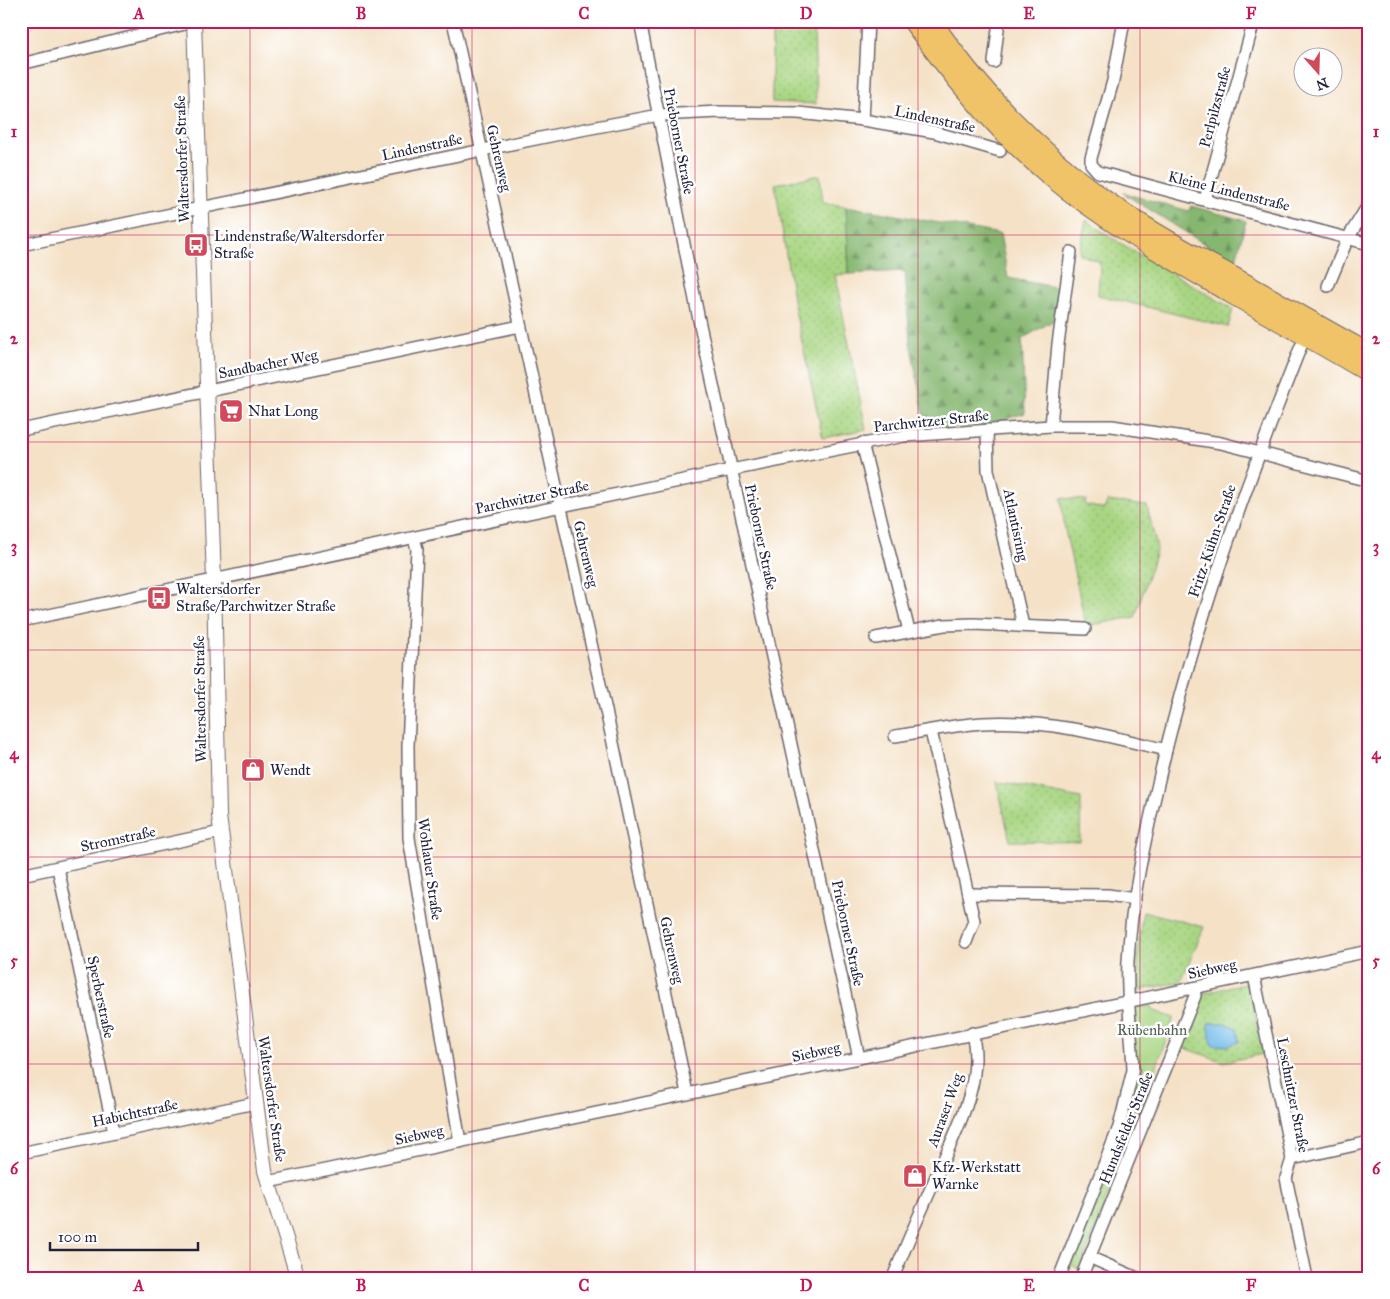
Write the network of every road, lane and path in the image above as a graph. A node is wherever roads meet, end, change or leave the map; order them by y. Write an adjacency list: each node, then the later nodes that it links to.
1 (453, 21): 14 (street, Gehrenweg)
2 (640, 21): 12 (street, Prieborner Straße)
3 (868, 21): 13 (street)
4 (913, 21): 27 (highway)
5 (931, 21): 26 (highway)
6 (999, 21): 10 (street)
7 (1124, 21): 16 (street, Kleine Lindenstraße)
8 (1254, 21): 16 (street, Perlpilzstraße)
9 (195, 22): 11 (street); 18 (street, Waltersdorfer Straße)
10 (994, 62)
11 (21, 64)
12 (659, 116): 13 (street, Lindenstraße); 14 (street, Lindenstraße); 34 (street, Prieborner Straße)
13 (863, 120): 15 (street, Lindenstraße)
14 (481, 150): 18 (street, Lindenstraße); 24 (street, Gehrenweg)
15 (1000, 151)
16 (1205, 200): 19 (street, Kleine Lindenstraße)
17 (1369, 204): 19 (street)
18 (200, 208): 21 (street, Lindenstraße); 28 (street, Waltersdorfer Straße)
19 (1348, 238): 20 (street, Kleine Lindenstraße); 23 (street)
20 (1369, 244)
21 (21, 245)
22 (1071, 252): 29 (street)
23 (1328, 286)
24 (520, 326): 28 (street, Sandbacher Weg); 36 (street, Gehrenweg)
25 (1301, 346): 33 (street, Fritz-Kühn-Straße)
26 (1369, 354)
27 (1369, 372)
28 (206, 391): 30 (street, Sandbacher Weg); 38 (street, Waltersdorfer Straße)
29 (1051, 426): 31 (street, Parchwitzer Straße); 33 (street, Parchwitzer Straße)
30 (21, 430)
31 (986, 430): 32 (street, Parchwitzer Straße); 40 (street, Atlantisring)
32 (862, 443): 34 (street, Parchwitzer Straße); 42 (street)
33 (1259, 451): 35 (street, Parchwitzer Straße); 46 (street, Fritz-Kühn-Straße)
34 (731, 470): 36 (street, Parchwitzer Straße); 58 (street, Prieborner Straße)
35 (1369, 481)
36 (559, 506): 37 (street, Parchwitzer Straße); 59 (street, Gehrenweg)
37 (414, 538): 38 (street, Parchwitzer Straße); 62 (street, Wohlauer Straße)
38 (214, 581): 39 (street, Parchwitzer Straße); 47 (street, Waltersdorfer Straße)
39 (21, 621)
40 (1022, 626): 41 (street); 42 (street)
41 (1085, 630)
42 (909, 631): 43 (street)
43 (876, 638)
44 (931, 731): 45 (street); 46 (street); 50 (street)
45 (895, 736)
46 (1166, 750): 51 (street, Fritz-Kühn-Straße)
47 (221, 832): 48 (street, Stromstraße); 60 (street, Waltersdorfer Straße)
48 (58, 868): 49 (street, Stromstraße); 61 (street, Sperberstraße)
49 (21, 875)
50 (968, 894): 51 (street); 52 (street)
51 (1135, 899): 56 (street, Fritz-Kühn-Straße)
52 (966, 942)
53 (1369, 951): 54 (street, Siebweg)
54 (1254, 976): 55 (street, Siebweg); 65 (street, Leschnitzer Straße)
55 (1194, 988): 56 (street, Siebweg); 67 (street, Hundsfelder Straße)
56 (1130, 1002): 57 (street, Siebweg); 70 (street, Hundsfelder Straße)
57 (972, 1033): 58 (street, Siebweg); 69 (street, Auraser Weg)
58 (859, 1058): 59 (street, Siebweg)
59 (687, 1093): 62 (street, Siebweg)
60 (255, 1102): 61 (street, Habichtstraße); 66 (street, Waltersdorfer Straße)
61 (114, 1132): 64 (street, Habichtstraße)
62 (460, 1142): 66 (street, Siebweg)
63 (1369, 1142): 65 (street)
64 (21, 1153)
65 (1292, 1159): 73 (street, Leschnitzer Straße)
66 (268, 1182): 68 (street, Waltersdorfer Straße)
67 (1089, 1257): 71 (street, Hundsfelder Straße); 72 (street)
68 (298, 1278)
69 (893, 1278)
70 (1059, 1278)
71 (1081, 1278)
72 (1137, 1278)
73 (1307, 1278)

